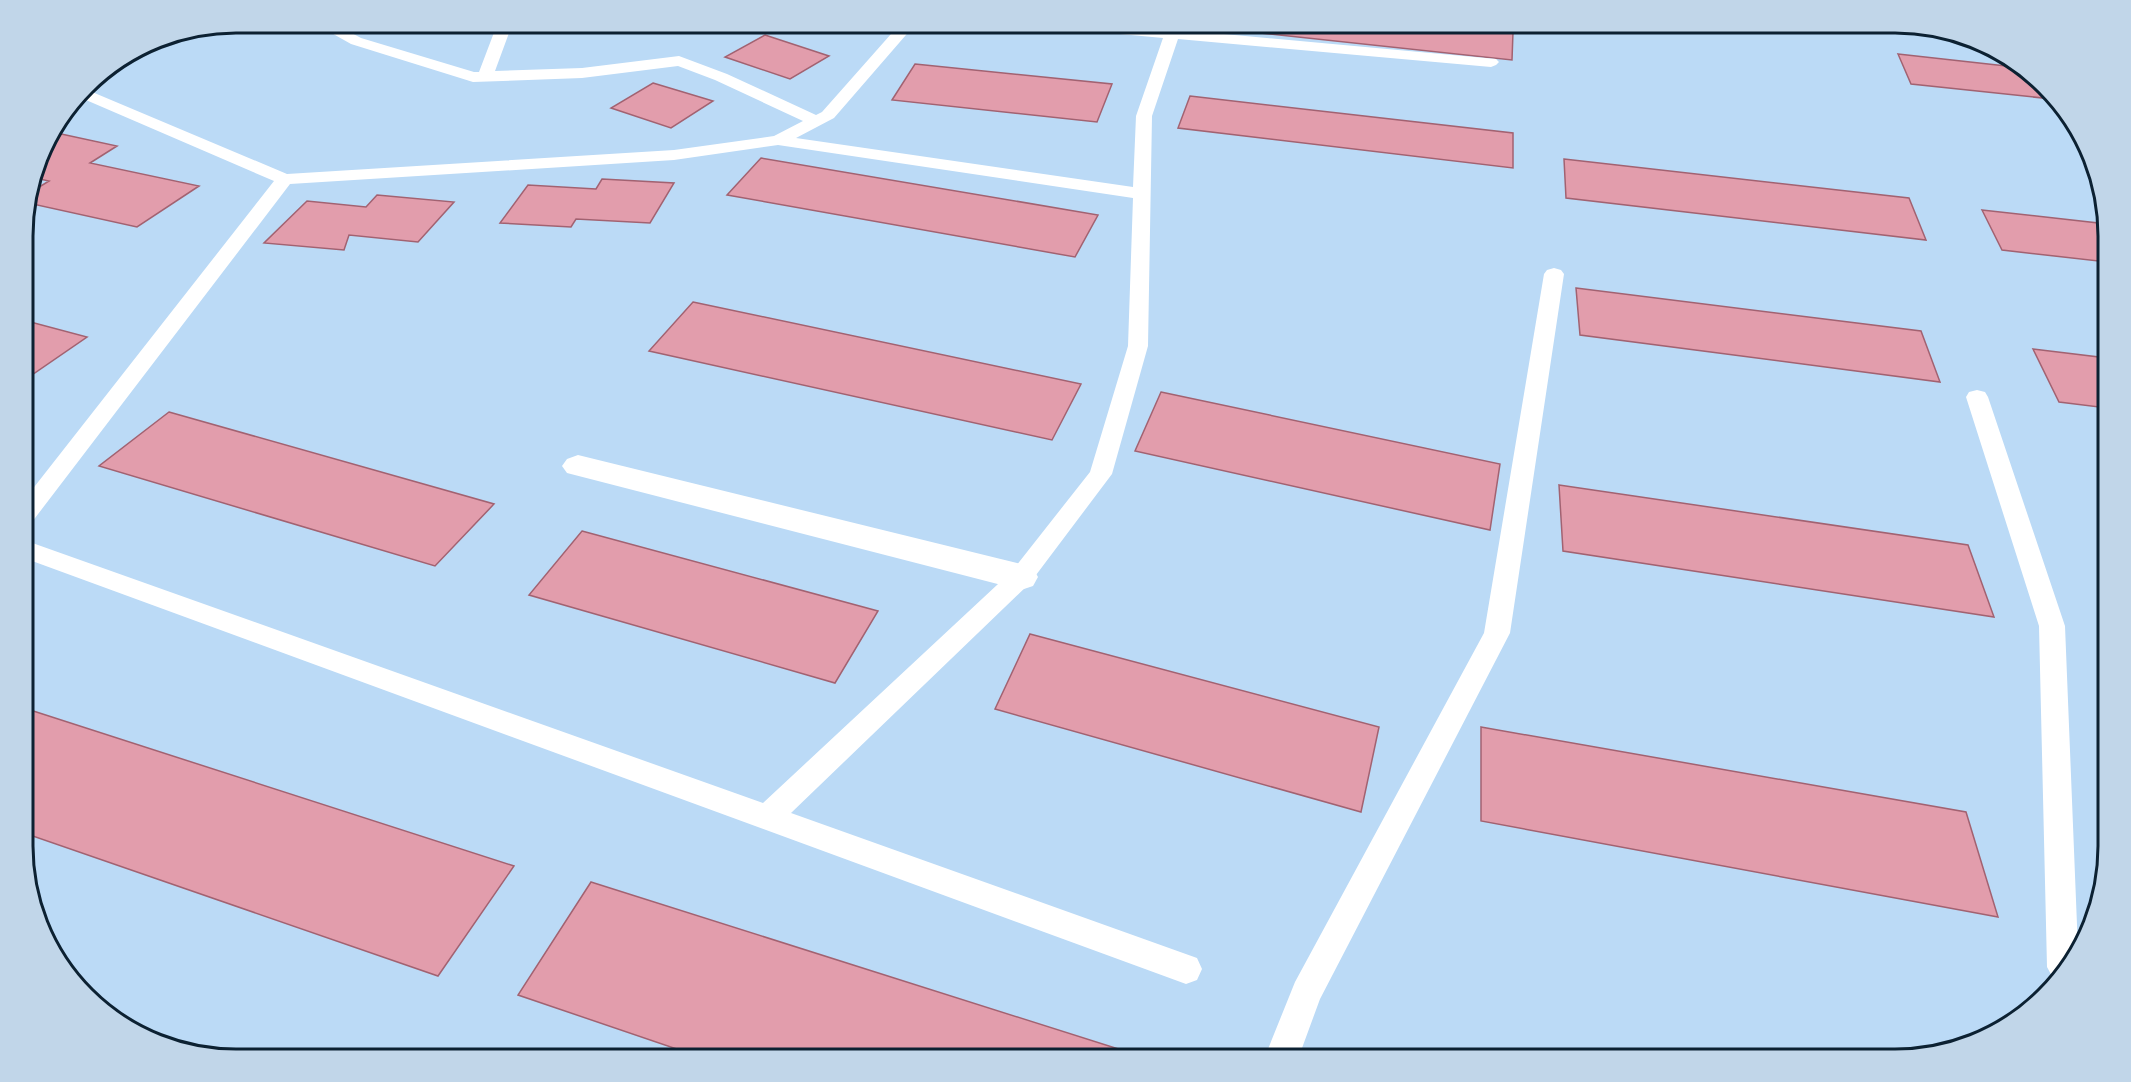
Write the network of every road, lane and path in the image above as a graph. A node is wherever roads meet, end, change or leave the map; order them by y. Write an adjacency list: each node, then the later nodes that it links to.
1 (340, 33): 7 (lane)
2 (502, 33): 7 (lane)
3 (898, 33): 9 (lane)
4 (1172, 33): 12 (lane)
5 (1221, 33): 6 (lane)
6 (1491, 62)
7 (485, 77): 9 (lane)
8 (89, 96): 11 (lane)
9 (816, 121): 10 (lane)
10 (778, 140): 11 (lane); 12 (lane)
11 (285, 179): 16 (lane)
12 (1143, 194): 18 (lane)
13 (1554, 274): 22 (lane)
14 (1977, 397): 20 (lane)
15 (578, 466): 18 (street)
16 (33, 504)
17 (33, 552): 19 (lane)
18 (1021, 577): 19 (lane)
19 (767, 818): 21 (lane)
20 (2063, 961)
21 (1186, 969)
22 (1285, 1049)

